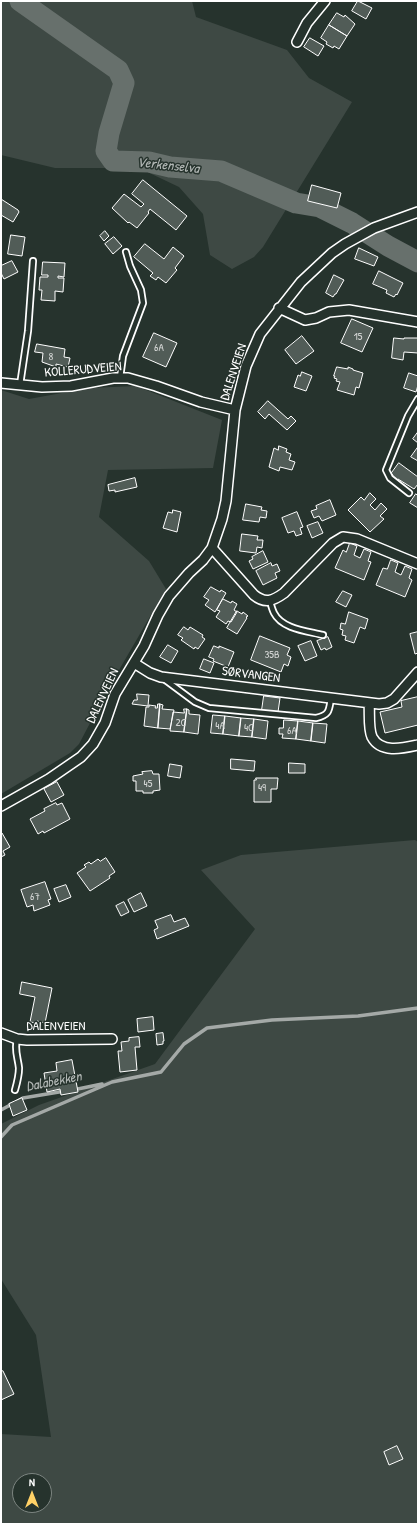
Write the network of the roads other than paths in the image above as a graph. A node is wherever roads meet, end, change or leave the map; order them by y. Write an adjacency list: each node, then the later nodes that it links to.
1 (325, 1): 2 (street)
2 (297, 42)
3 (418, 212): 6 (street, DALENVEIEN)
4 (126, 252): 8 (lane)
5 (33, 261): 10 (lane)
6 (279, 308): 7 (street); 12 (street, DALENVEIEN)
7 (418, 322)
8 (120, 378): 10 (street, KOLLERUDVEIEN); 12 (street, KOLLERUDVEIEN)
9 (1, 383): 10 (street, KOLLERUDVEIEN)
10 (20, 385)
11 (418, 399): 13 (lane)
12 (235, 410): 14 (street, DALENVEIEN)
13 (409, 493)
14 (212, 548): 16 (street); 18 (street, DALENVEIEN)
15 (418, 564): 16 (street)
16 (270, 601): 17 (lane)
17 (323, 635)
18 (134, 663): 20 (street, SØRVANGEN); 24 (street, DALENVEIEN)
19 (418, 672): 22 (street, SØRVANGEN)
20 (161, 677): 21 (street, SØRVANGEN); 21 (lane)
21 (331, 698): 22 (street, SØRVANGEN)
22 (369, 703): 23 (street)
23 (418, 745)
24 (1, 806)
25 (1, 1033): 26 (street, DALENVEIEN)
26 (17, 1039): 27 (street, DALENVEIEN); 28 (lane)
27 (112, 1039)
28 (15, 1090)

